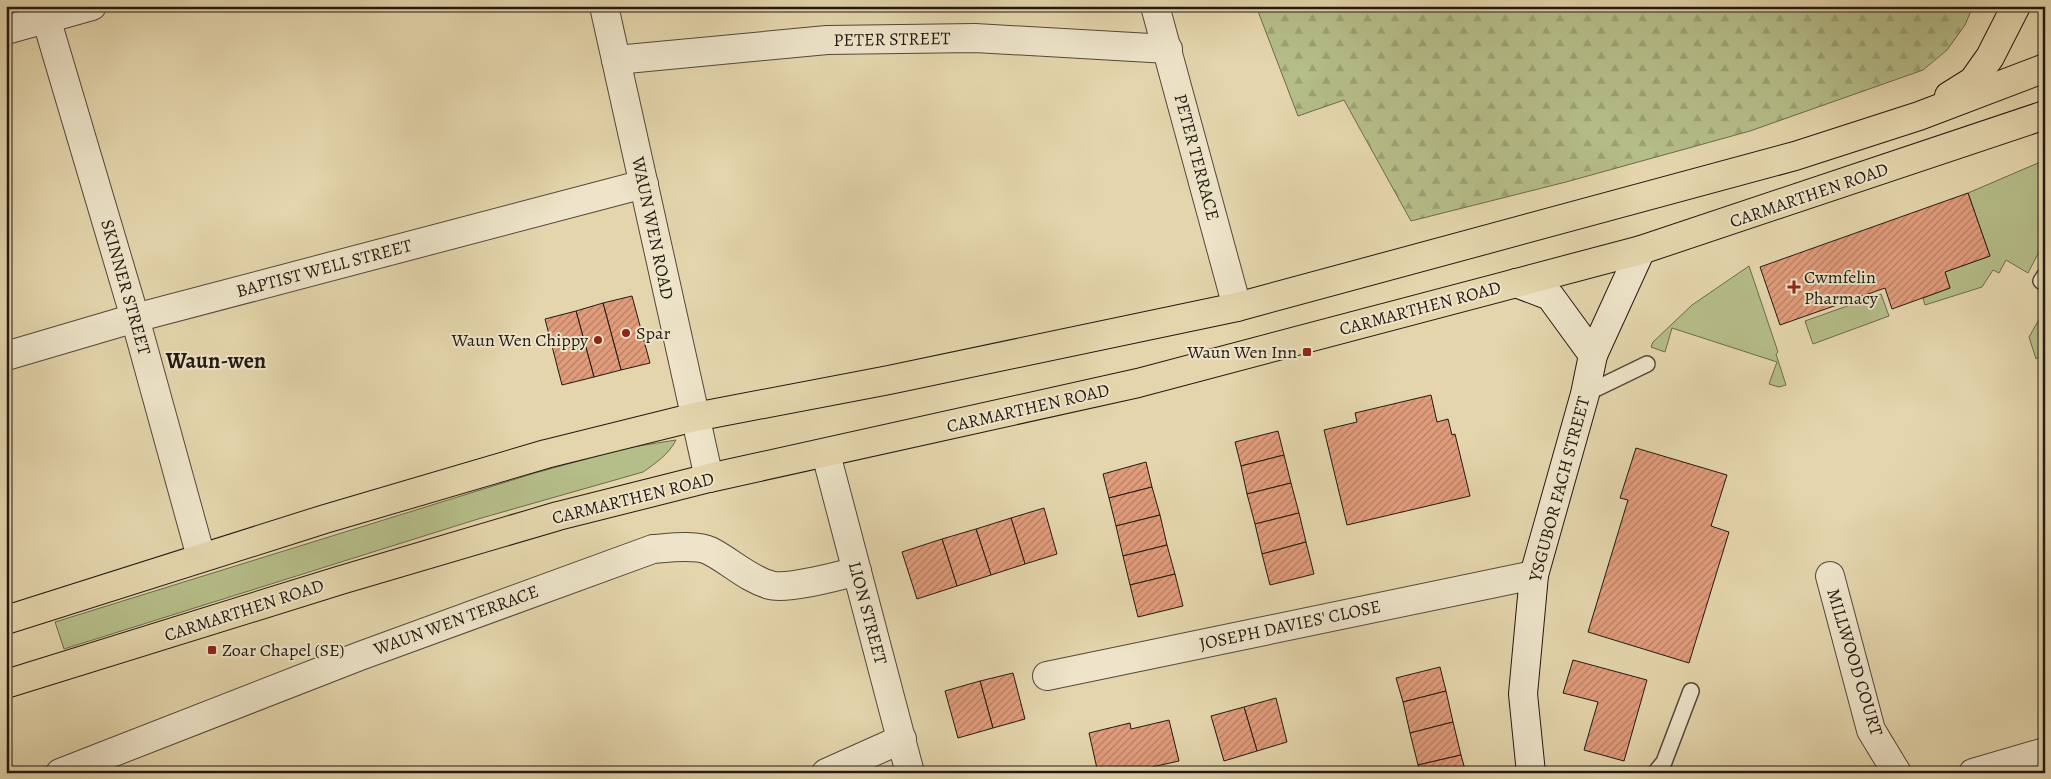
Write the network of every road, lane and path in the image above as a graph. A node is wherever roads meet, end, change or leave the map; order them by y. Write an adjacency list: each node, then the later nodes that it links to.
1 (92, 6): 5 (street)
2 (604, 6): 8 (street, WAUN WEN ROAD)
3 (1156, 6): 7 (street, PETER TERRACE)
4 (2016, 6): 11 (main road)
5 (46, 18): 6 (street); 16 (street, SKINNER STREET)
6 (6, 30)
7 (1168, 49): 8 (street, PETER STREET); 15 (street, PETER TERRACE)
8 (616, 60): 12 (street, WAUN WEN ROAD)
9 (2045, 68): 11 (main road)
10 (2045, 115): 13 (main road, CARMARTHEN ROAD)
11 (1919, 116): 15 (main road)
12 (644, 184): 16 (street, BAPTIST WELL STREET); 21 (street, WAUN WEN ROAD)
13 (1641, 250): 14 (main road, CARMARTHEN ROAD); 17 (street, YSGUBOR FACH STREET)
14 (1516, 283): 17 (street); 22 (main road, CARMARTHEN ROAD)
15 (1237, 307): 21 (main road)
16 (135, 318): 18 (street, BAPTIST WELL STREET); 24 (street, SKINNER STREET)
17 (1593, 355): 20 (street, YSGUBOR FACH STREET)
18 (6, 356)
19 (1647, 364): 20 (lane)
20 (1585, 394): 26 (street, YSGUBOR FACH STREET)
21 (694, 416): 23 (street, WAUN WEN ROAD); 24 (main road)
22 (826, 454): 23 (main road, CARMARTHEN ROAD); 25 (street, LION STREET)
23 (708, 478): 30 (main road, CARMARTHEN ROAD)
24 (201, 557): 28 (main road)
25 (857, 571): 32 (street, LION STREET); 34 (street, WAUN WEN TERRACE)
26 (1534, 575): 29 (street, JOSEPH DAVIES' CLOSE); 37 (street, YSGUBOR FACH STREET)
27 (1830, 576): 39 (street, MILLWOOD COURT)
28 (6, 620)
29 (1047, 676)
30 (6, 684)
31 (1691, 691): 38 (lane)
32 (902, 739): 35 (street); 36 (street, LION STREET)
33 (2045, 752): 40 (street)
34 (60, 773)
35 (826, 773)
36 (910, 773)
37 (1531, 773)
38 (1655, 773)
39 (1897, 773)
40 (1973, 773)

